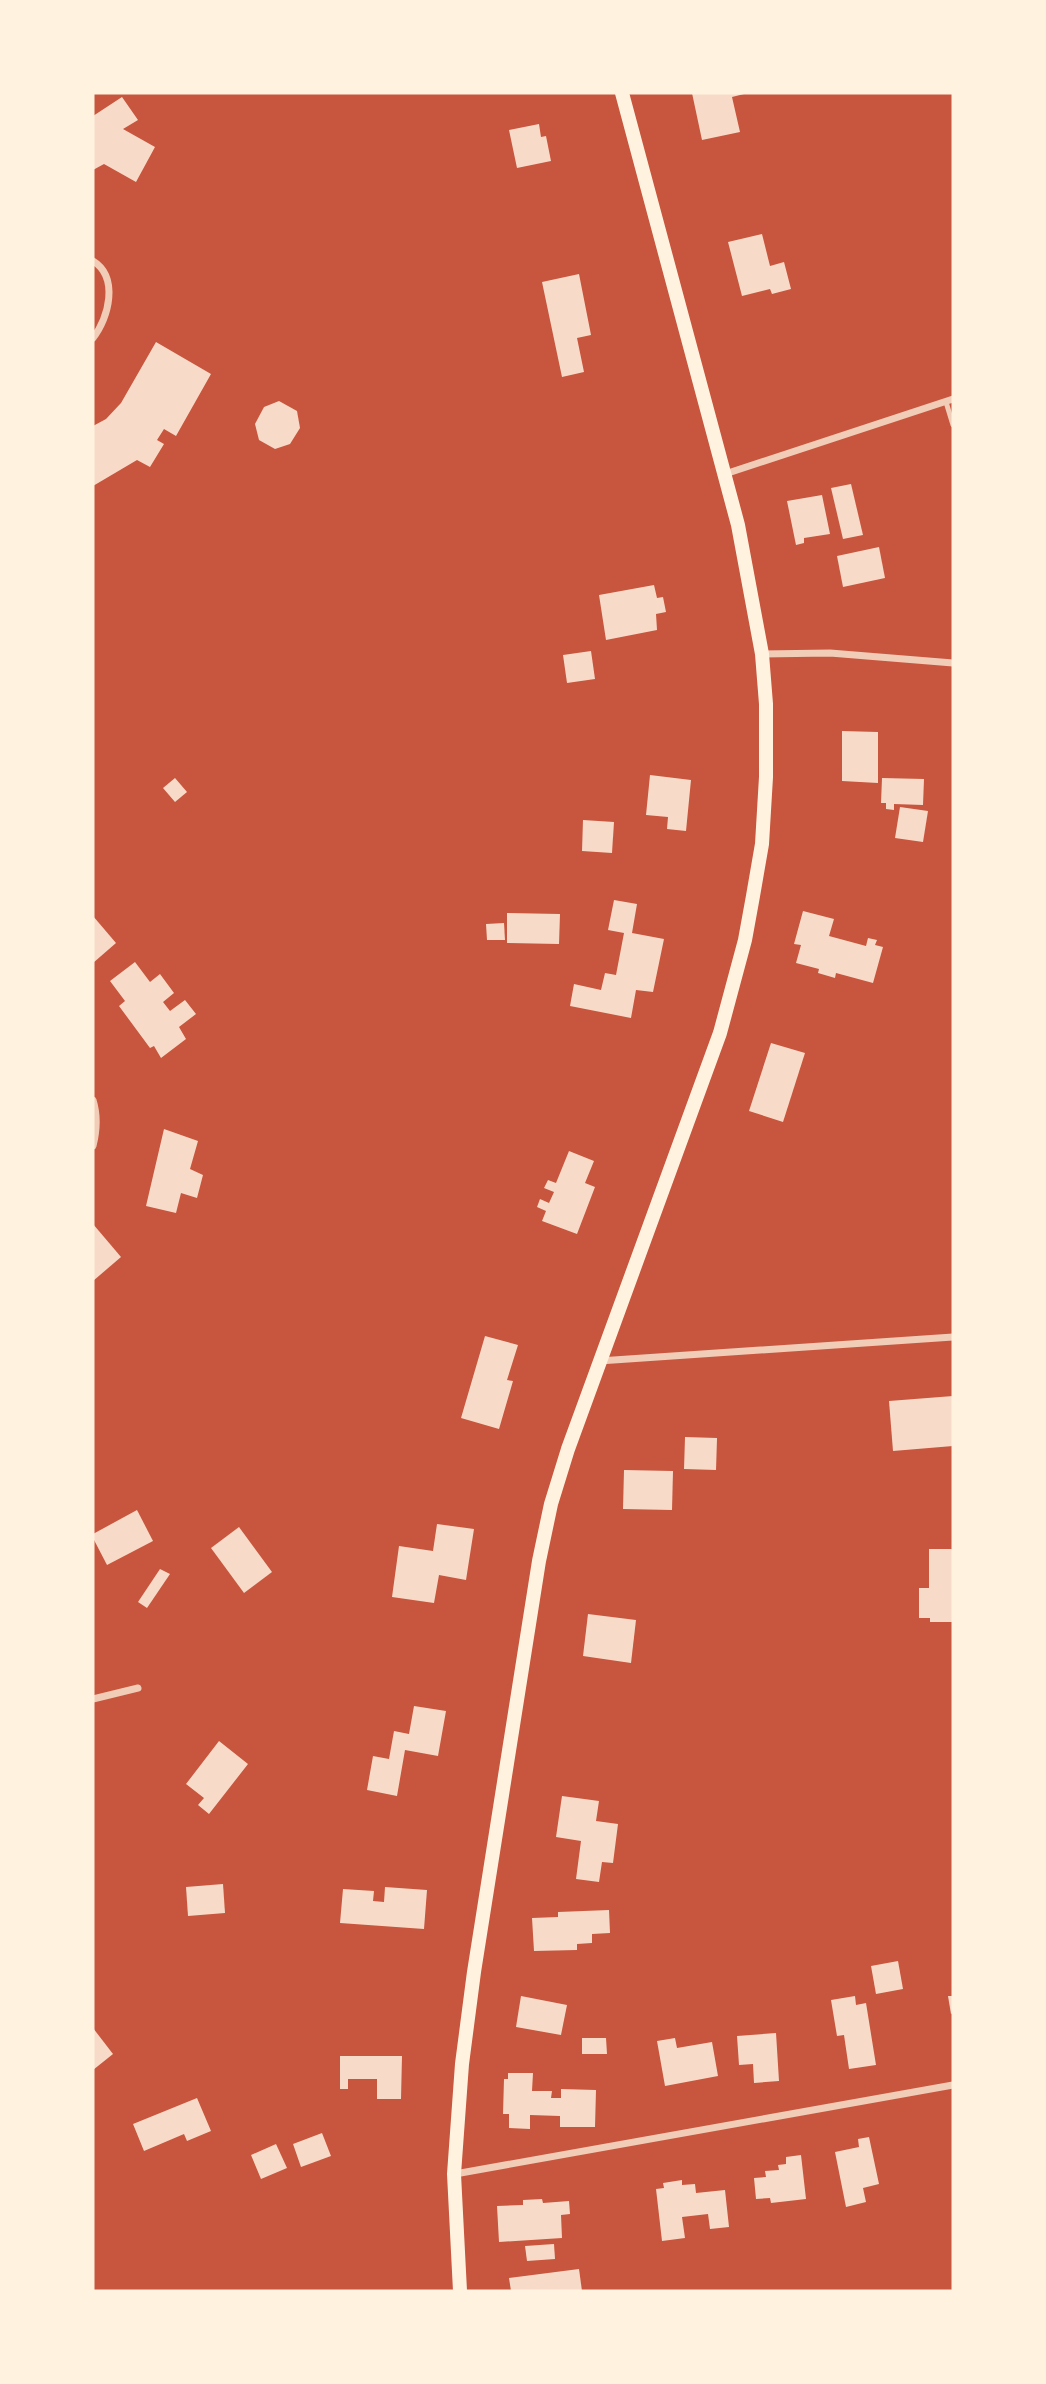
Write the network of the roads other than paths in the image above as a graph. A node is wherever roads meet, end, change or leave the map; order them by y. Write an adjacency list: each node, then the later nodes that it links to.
1 (622, 93): 6 (main road)
2 (93, 261): 3 (street)
3 (93, 338)
4 (949, 401): 5 (lane); 6 (street)
5 (953, 425)
6 (725, 474): 7 (main road)
7 (762, 654): 8 (street); 12 (main road)
8 (953, 663)
9 (93, 1100): 10 (street)
10 (93, 1146)
11 (953, 1337): 12 (street)
12 (599, 1361): 16 (main road)
13 (138, 1688): 14 (street)
14 (93, 1699)
15 (953, 2085): 16 (street)
16 (454, 2174): 17 (main road)
17 (460, 2291)

